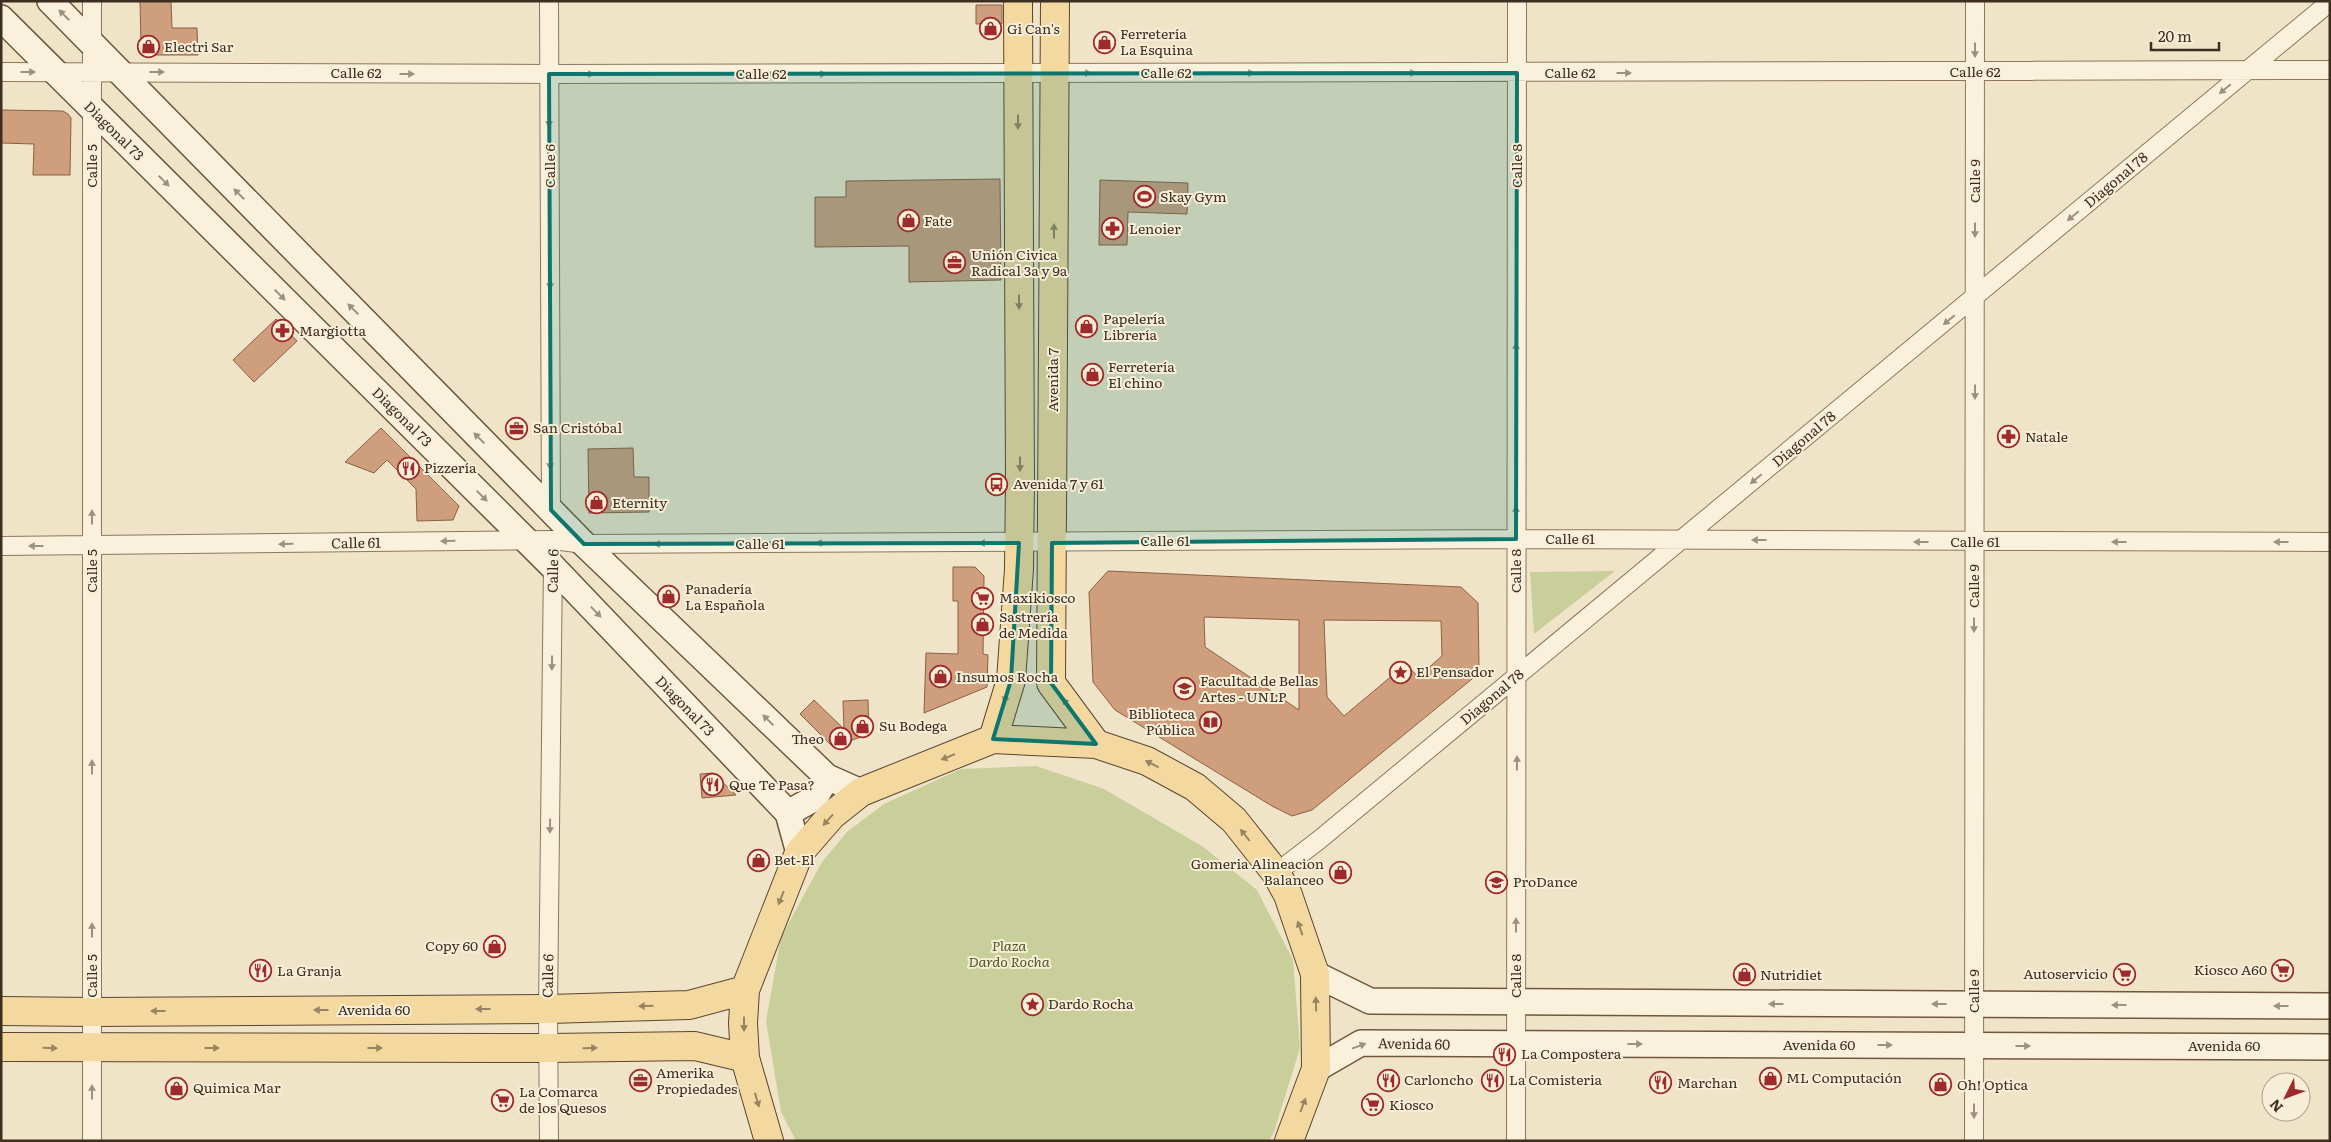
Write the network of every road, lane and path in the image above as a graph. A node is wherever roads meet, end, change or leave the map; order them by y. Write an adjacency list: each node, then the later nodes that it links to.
1 (50, 1): 10 (main road, one-way to 1)
2 (92, 1): 10 (street, Calle 5)
3 (549, 1): 21 (street, Calle 6)
4 (1018, 1): 18 (main road)
5 (1055, 1): 19 (main road, Avenida 7)
6 (1517, 1): 20 (street, Calle 8)
7 (1975, 1): 17 (street, Calle 9, one-way to 17)
8 (2330, 2): 11 (street, Diagonal 78)
9 (1, 18): 14 (main road, Diagonal 73)
10 (92, 44): 15 (street, Calle 5); 16 (main road)
11 (2248, 70): 12 (street, Calle 62); 17 (street, Calle 62); 23 (street, Diagonal 78, one-way to 23)
12 (2330, 70)
13 (1, 72): 14 (street, Calle 62, one-way to 14)
14 (55, 72): 15 (street, Calle 62); 22 (main road, Diagonal 73)
15 (92, 72): 16 (street, Calle 62); 22 (street, Calle 5)
16 (120, 72): 21 (street, Calle 62, one-way to 21); 24 (main road, one-way to 16)
17 (1975, 72): 20 (street, Calle 62, one-way to 17); 23 (street, Calle 9, one-way to 23)
18 (1018, 73): 19 (street, Calle 62); 21 (street, Calle 62, one-way to 18); 31 (main road, one-way to 31)
19 (1055, 73): 20 (street, Calle 62, one-way to 20); 32 (main road, Avenida 7, one-way to 19)
20 (1517, 73): 25 (street, Calle 8, one-way to 20)
21 (549, 74): 24 (street, Calle 6, one-way to 24)
22 (92, 110): 26 (main road, Diagonal 73, one-way to 26); 35 (street, Calle 5, one-way to 22)
23 (1975, 298): 28 (street, Diagonal 78, one-way to 28); 29 (street, Calle 9, one-way to 29)
24 (550, 510): 27 (street, Calle 6); 33 (main road)
25 (1516, 539): 28 (street, Calle 61); 32 (street, Calle 61); 37 (street, Calle 8)
26 (526, 540): 27 (street, Calle 61); 35 (street, Calle 61, one-way to 35); 36 (main road, Diagonal 73)
27 (553, 540): 33 (street, Calle 61); 36 (street, Calle 6)
28 (1682, 540): 29 (street, Calle 61, one-way to 28); 37 (street, Diagonal 78)
29 (1974, 542): 30 (street, Calle 61, one-way to 29); 48 (street, Calle 9, one-way to 48)
30 (2330, 542)
31 (1019, 543): 32 (street, Calle 61); 33 (street, Calle 61, one-way to 33); 38 (main road, one-way to 38)
32 (1052, 543): 39 (main road, Avenida 7, one-way to 32)
33 (584, 544): 40 (main road, one-way to 33)
34 (1, 546): 35 (street, Calle 61, one-way to 34)
35 (92, 546): 53 (street, Calle 5, one-way to 35)
36 (553, 567): 42 (main road, Diagonal 73, one-way to 42); 51 (street, Calle 6, one-way to 51)
37 (1517, 676): 44 (street, Diagonal 78); 47 (street, Calle 8, one-way to 37)
38 (993, 739): 39 (main road); 41 (main road, one-way to 41)
39 (1096, 744): 44 (main road, one-way to 39)
40 (827, 777): 41 (main road); 42 (main road)
41 (861, 792): 43 (main road, one-way to 43)
42 (788, 813): 43 (main road, Diagonal 73)
43 (799, 853): 46 (main road, one-way to 46)
44 (1276, 873): 45 (main road, one-way to 44)
45 (1315, 974): 47 (main road); 62 (main road, one-way to 45)
46 (745, 990): 49 (main road, Avenida 60); 61 (main road, one-way to 61)
47 (1516, 1003): 48 (main road, one-way to 47); 54 (street, Calle 8)
48 (1974, 1004): 50 (main road, one-way to 48); 56 (street, Calle 9)
49 (689, 1005): 51 (main road, Avenida 60, one-way to 51); 55 (main road)
50 (2330, 1006)
51 (548, 1009): 53 (main road, Avenida 60, one-way to 53); 60 (street, Calle 6)
52 (1, 1011): 53 (main road, Avenida 60)
53 (92, 1012): 59 (street, Calle 5)
54 (1516, 1044): 56 (main road, Avenida 60, one-way to 56); 62 (main road, Avenida 60, one-way to 54); 67 (street, Calle 8)
55 (695, 1046): 60 (main road, one-way to 55); 61 (main road)
56 (1974, 1046): 58 (main road, Avenida 60, one-way to 58); 68 (street, Calle 9, one-way to 68)
57 (1, 1047): 59 (main road, one-way to 59)
58 (2330, 1047)
59 (92, 1048): 60 (main road, one-way to 60); 63 (street, Calle 5, one-way to 59)
60 (549, 1048): 64 (street, Calle 6)
61 (745, 1058): 65 (main road, one-way to 65)
62 (1316, 1069): 66 (main road, one-way to 62)
63 (92, 1141)
64 (549, 1141)
65 (769, 1141)
66 (1289, 1141)
67 (1516, 1141)
68 (1974, 1141)

